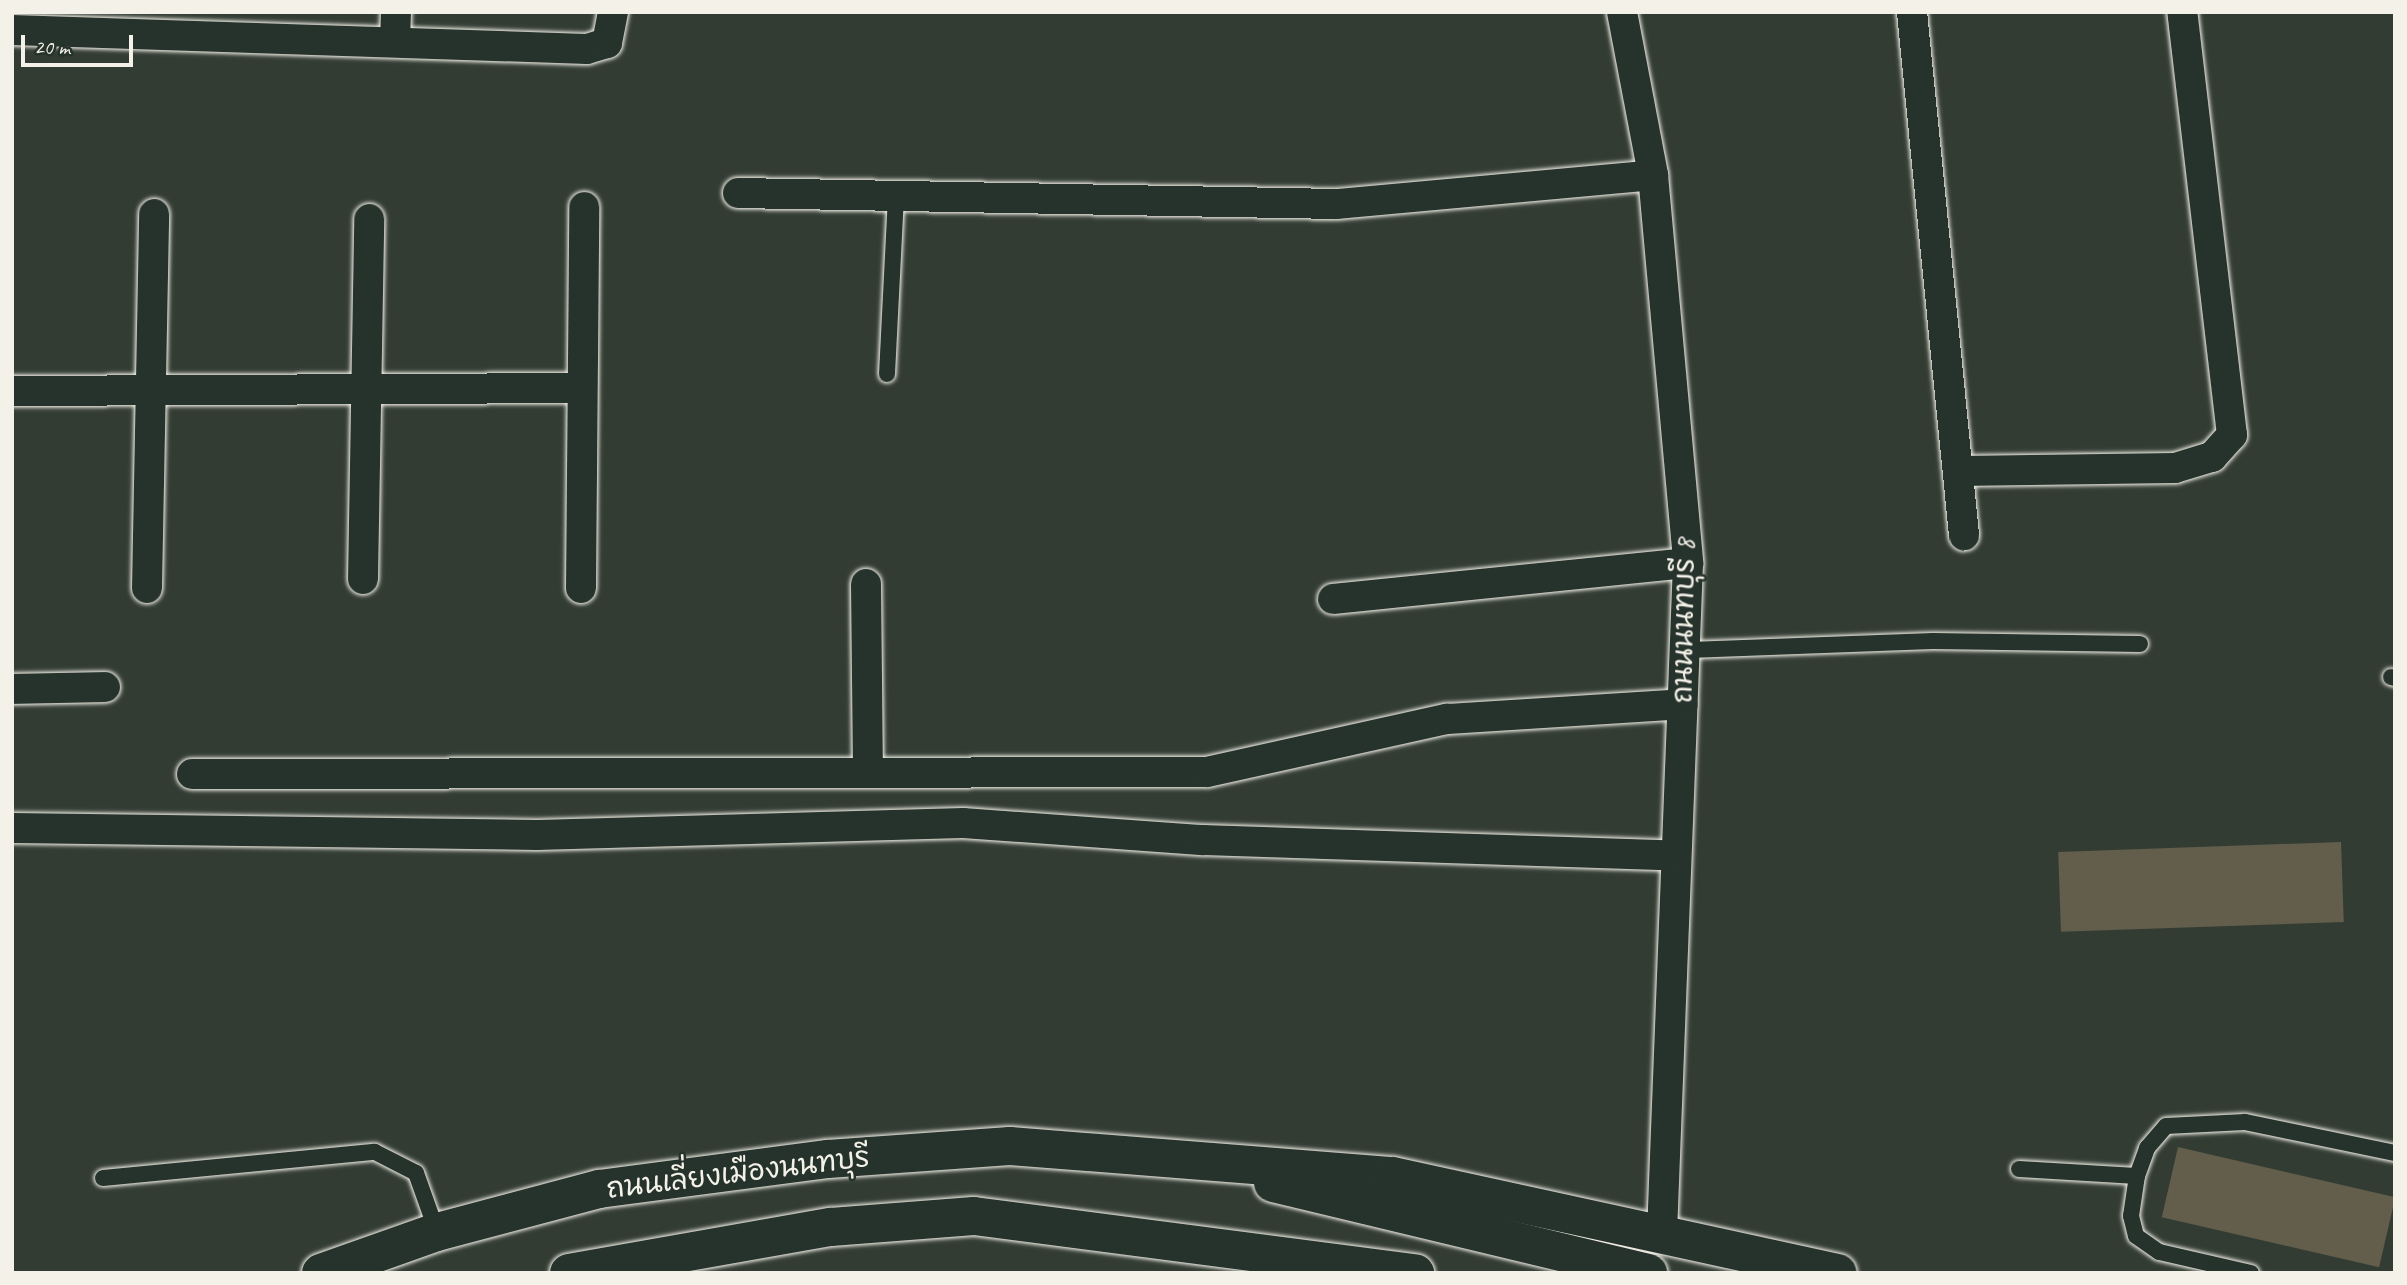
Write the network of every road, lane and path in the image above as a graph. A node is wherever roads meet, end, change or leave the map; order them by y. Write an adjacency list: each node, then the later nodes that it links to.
1 (613, 12): 7 (street)
2 (1630, 12): 5 (street)
3 (1912, 12): 20 (street)
4 (2182, 12): 20 (street)
5 (1622, 13): 9 (street, ถนนนนทบุรี 8)
6 (187, 23): 7 (street); 8 (street)
7 (395, 27)
8 (12, 30)
9 (1653, 175): 11 (street); 22 (street, ถนนนนทบุรี 8)
10 (738, 193): 11 (street)
11 (896, 196): 15 (lane)
12 (584, 207): 17 (street)
13 (153, 214): 18 (street)
14 (369, 219): 16 (street)
15 (887, 374)
16 (368, 388): 17 (street); 18 (street); 23 (street)
17 (579, 388): 26 (street)
18 (148, 390): 19 (street); 25 (street)
19 (12, 391)
20 (1960, 471): 21 (street)
21 (1964, 535)
22 (1688, 564): 27 (street); 29 (street, ถนนนนทบุรี 8)
23 (363, 579)
24 (866, 584): 33 (street)
25 (147, 588)
26 (581, 588)
27 (1333, 599)
28 (2140, 644): 29 (lane)
29 (1689, 650): 32 (street, ถนนนนทบุรี 8)
30 (105, 687): 31 (street)
31 (12, 689)
32 (1683, 704): 33 (street); 36 (street, ถนนนนทบุรี 8)
33 (868, 772): 34 (street)
34 (192, 774)
35 (12, 828): 36 (street)
36 (1674, 856): 43 (street, ถนนนนทบุรี 8)
37 (2395, 1153): 40 (lane)
38 (1166, 1154): 42 (main road, ถนนเลี่ยงเมืองนนทบุรี); 43 (main road); 49 (main road)
39 (2019, 1169): 40 (lane)
40 (2137, 1176): 51 (lane)
41 (103, 1178): 42 (lane)
42 (437, 1232): 45 (main road, ถนนเลี่ยงเมืองนนทบุรี)
43 (1662, 1233): 50 (main road)
44 (1182, 1241): 46 (main road); 47 (main road); 48 (main road)
45 (321, 1273)
46 (569, 1273)
47 (1275, 1273)
48 (1415, 1273)
49 (1648, 1273)
50 (1838, 1273)
51 (2251, 1273)

